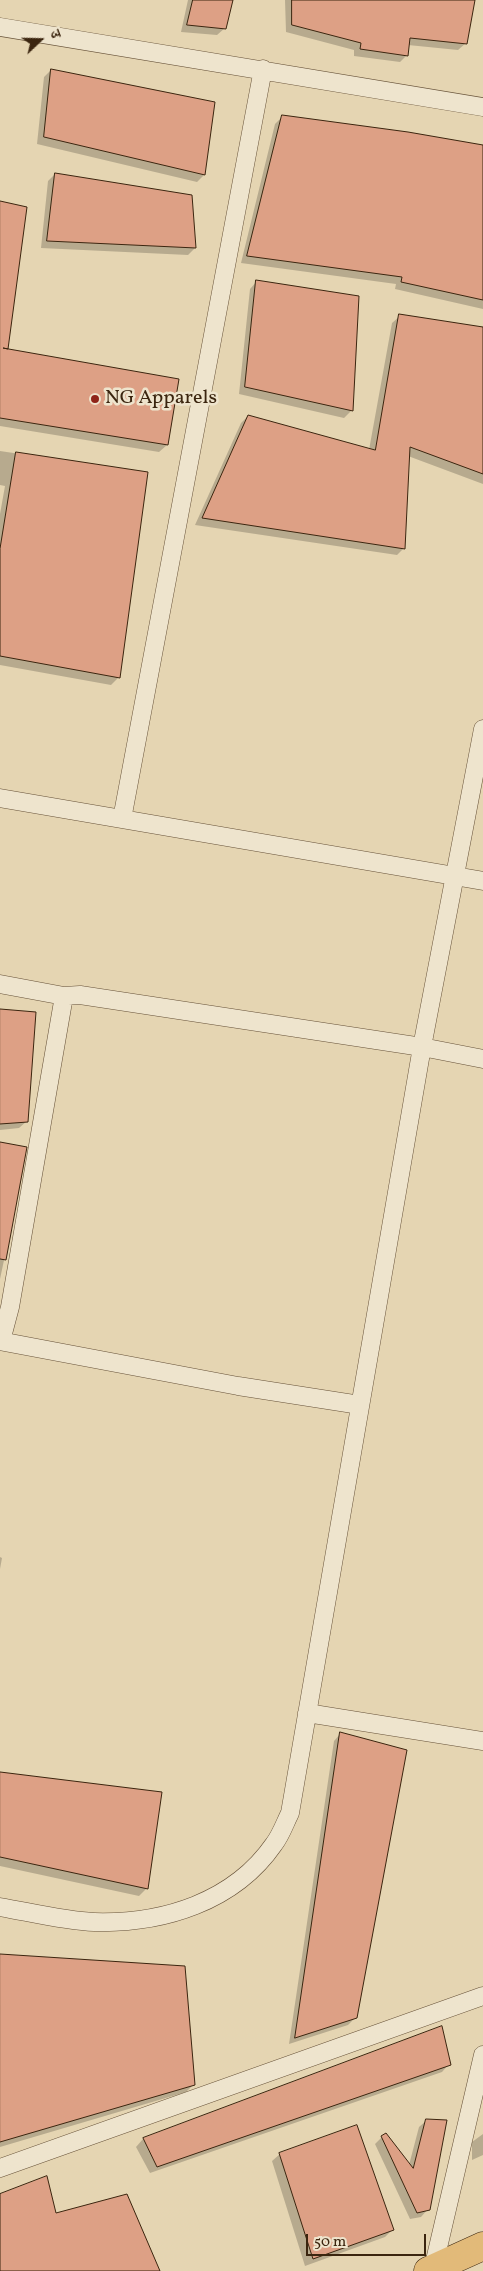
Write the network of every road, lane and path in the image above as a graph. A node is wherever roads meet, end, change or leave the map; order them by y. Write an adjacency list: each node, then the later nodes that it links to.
1 (0, 27): 2 (street)
2 (263, 69): 3 (street); 6 (street)
3 (483, 107)
4 (483, 729): 7 (street)
5 (0, 798): 6 (street)
6 (122, 819): 7 (street)
7 (455, 877): 8 (street); 11 (street)
8 (483, 880)
9 (0, 984): 10 (street)
10 (64, 996): 11 (street); 13 (street)
11 (422, 1047): 12 (street); 14 (street)
12 (483, 1059)
13 (1, 1341): 14 (street)
14 (360, 1404): 15 (street)
15 (307, 1713): 16 (street); 17 (street)
16 (483, 1741)
17 (0, 1907)
18 (483, 1996): 20 (street)
19 (483, 2055): 22 (street)
20 (0, 2168)
21 (483, 2246): 22 (main road)
22 (430, 2270)

